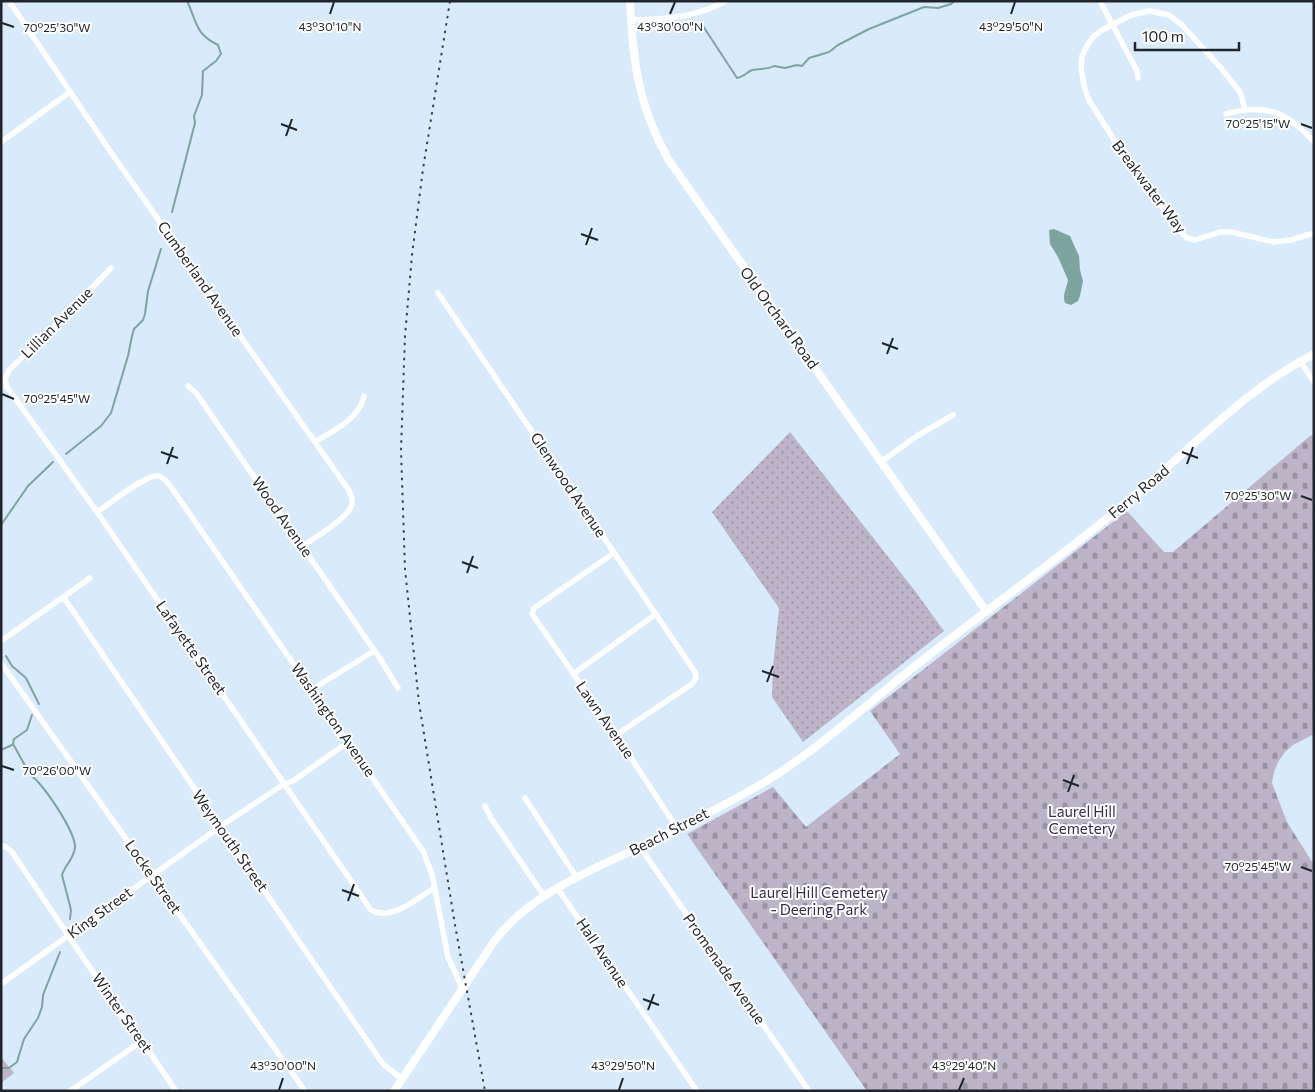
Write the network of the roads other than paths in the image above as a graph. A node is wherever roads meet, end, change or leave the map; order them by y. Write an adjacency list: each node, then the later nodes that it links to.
1 (9, 1): 8 (street, Cumberland Avenue)
2 (630, 1): 5 (main road, Old Orchard Road)
3 (726, 1): 5 (street)
4 (1100, 1): 6 (street)
5 (631, 20): 24 (main road, Old Orchard Road)
6 (1112, 24): 7 (street); 9 (street); 13 (street, Breakwater Way)
7 (1138, 78)
8 (70, 92): 11 (street); 23 (street, Cumberland Avenue)
9 (1245, 109): 10 (street); 12 (street)
10 (1226, 114)
11 (1, 142)
12 (1314, 142)
13 (1314, 233)
14 (111, 268): 18 (street, Lillian Avenue)
15 (438, 293): 27 (street, Glenwood Avenue)
16 (1314, 354): 17 (main road, Ferry Road)
17 (1300, 362): 19 (street); 30 (main road, Ferry Road)
18 (5, 379): 25 (street, Lafayette Street)
19 (1314, 382)
20 (188, 386): 26 (street, Wood Avenue)
21 (364, 396): 23 (street)
22 (953, 415): 24 (street)
23 (315, 442): 26 (street, Cumberland Avenue)
24 (882, 461): 30 (main road, Old Orchard Road)
25 (97, 512): 37 (street, Washington Avenue); 40 (street, Lafayette Street)
26 (303, 546): 33 (street, Wood Avenue)
27 (614, 553): 31 (street, Glenwood Avenue); 35 (street, Lawn Avenue)
28 (90, 578): 29 (street)
29 (64, 598): 32 (street); 43 (street, Weymouth Street)
30 (986, 610): 44 (main road, Beach Street)
31 (656, 614): 35 (street); 38 (street, Glenwood Avenue)
32 (1, 641)
33 (374, 651): 36 (street, Wood Avenue); 37 (street)
34 (1, 663): 47 (street, Locke Street)
35 (573, 674): 38 (street, Lawn Avenue)
36 (398, 688)
37 (312, 690): 39 (street, Washington Avenue)
38 (616, 735): 44 (street, Lawn Avenue)
39 (348, 742): 40 (street, King Street); 49 (street, Washington Avenue)
40 (284, 784): 43 (street, King Street); 49 (street, Lafayette Street)
41 (525, 798): 48 (street)
42 (485, 806): 51 (street)
43 (220, 826): 47 (street, King Street); 56 (street, Weymouth Street)
44 (677, 828): 46 (main road, Beach Street)
45 (1, 846): 52 (street, Winter Street)
46 (640, 847): 48 (main road, Beach Street); 62 (street, Promenade Avenue)
47 (152, 876): 52 (street, King Street); 59 (street, Locke Street)
48 (578, 878): 50 (main road, Beach Street)
49 (434, 888): 54 (street, Washington Avenue)
50 (558, 889): 51 (main road, Beach Street); 61 (street, Hall Avenue)
51 (544, 896): 54 (main road, Beach Street)
52 (68, 935): 53 (street, King Street); 55 (street, Winter Street)
53 (2, 981)
54 (462, 988): 56 (main road, Beach Street)
55 (142, 1041): 57 (street); 58 (street, Winter Street)
56 (402, 1079): 60 (main road, Beach Street)
57 (70, 1091)
58 (176, 1091)
59 (305, 1091)
60 (394, 1091)
61 (697, 1091)
62 (809, 1091)

